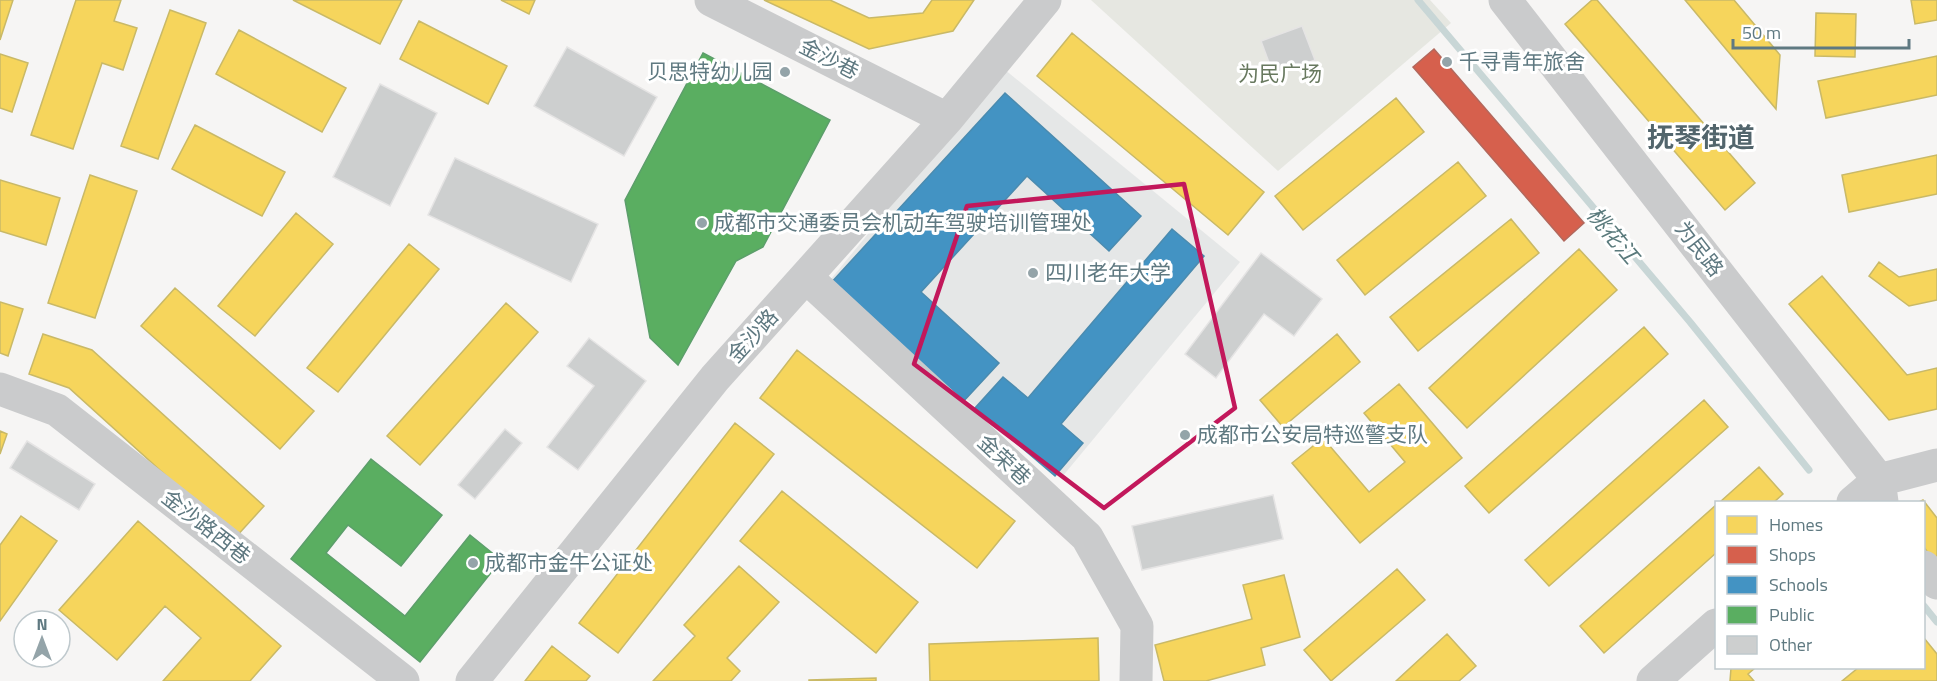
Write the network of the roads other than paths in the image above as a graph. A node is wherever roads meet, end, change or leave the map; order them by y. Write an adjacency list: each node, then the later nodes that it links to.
1 (711, 0): 4 (street, 金沙巷)
2 (1045, 0): 4 (street, 金沙路)
3 (1505, 0): 8 (street, 为民路)
4 (947, 119): 5 (street, 金沙路)
5 (806, 277): 14 (street, 金沙路); 15 (street, 金荣巷)
6 (0, 389): 13 (street, 金沙路西巷)
7 (1937, 465): 8 (street)
8 (1880, 491): 9 (street)
9 (1855, 501)
10 (1925, 569): 11 (street)
11 (1937, 582)
12 (1715, 626): 16 (street)
13 (403, 681)
14 (472, 681)
15 (1136, 681)
16 (1653, 681)

